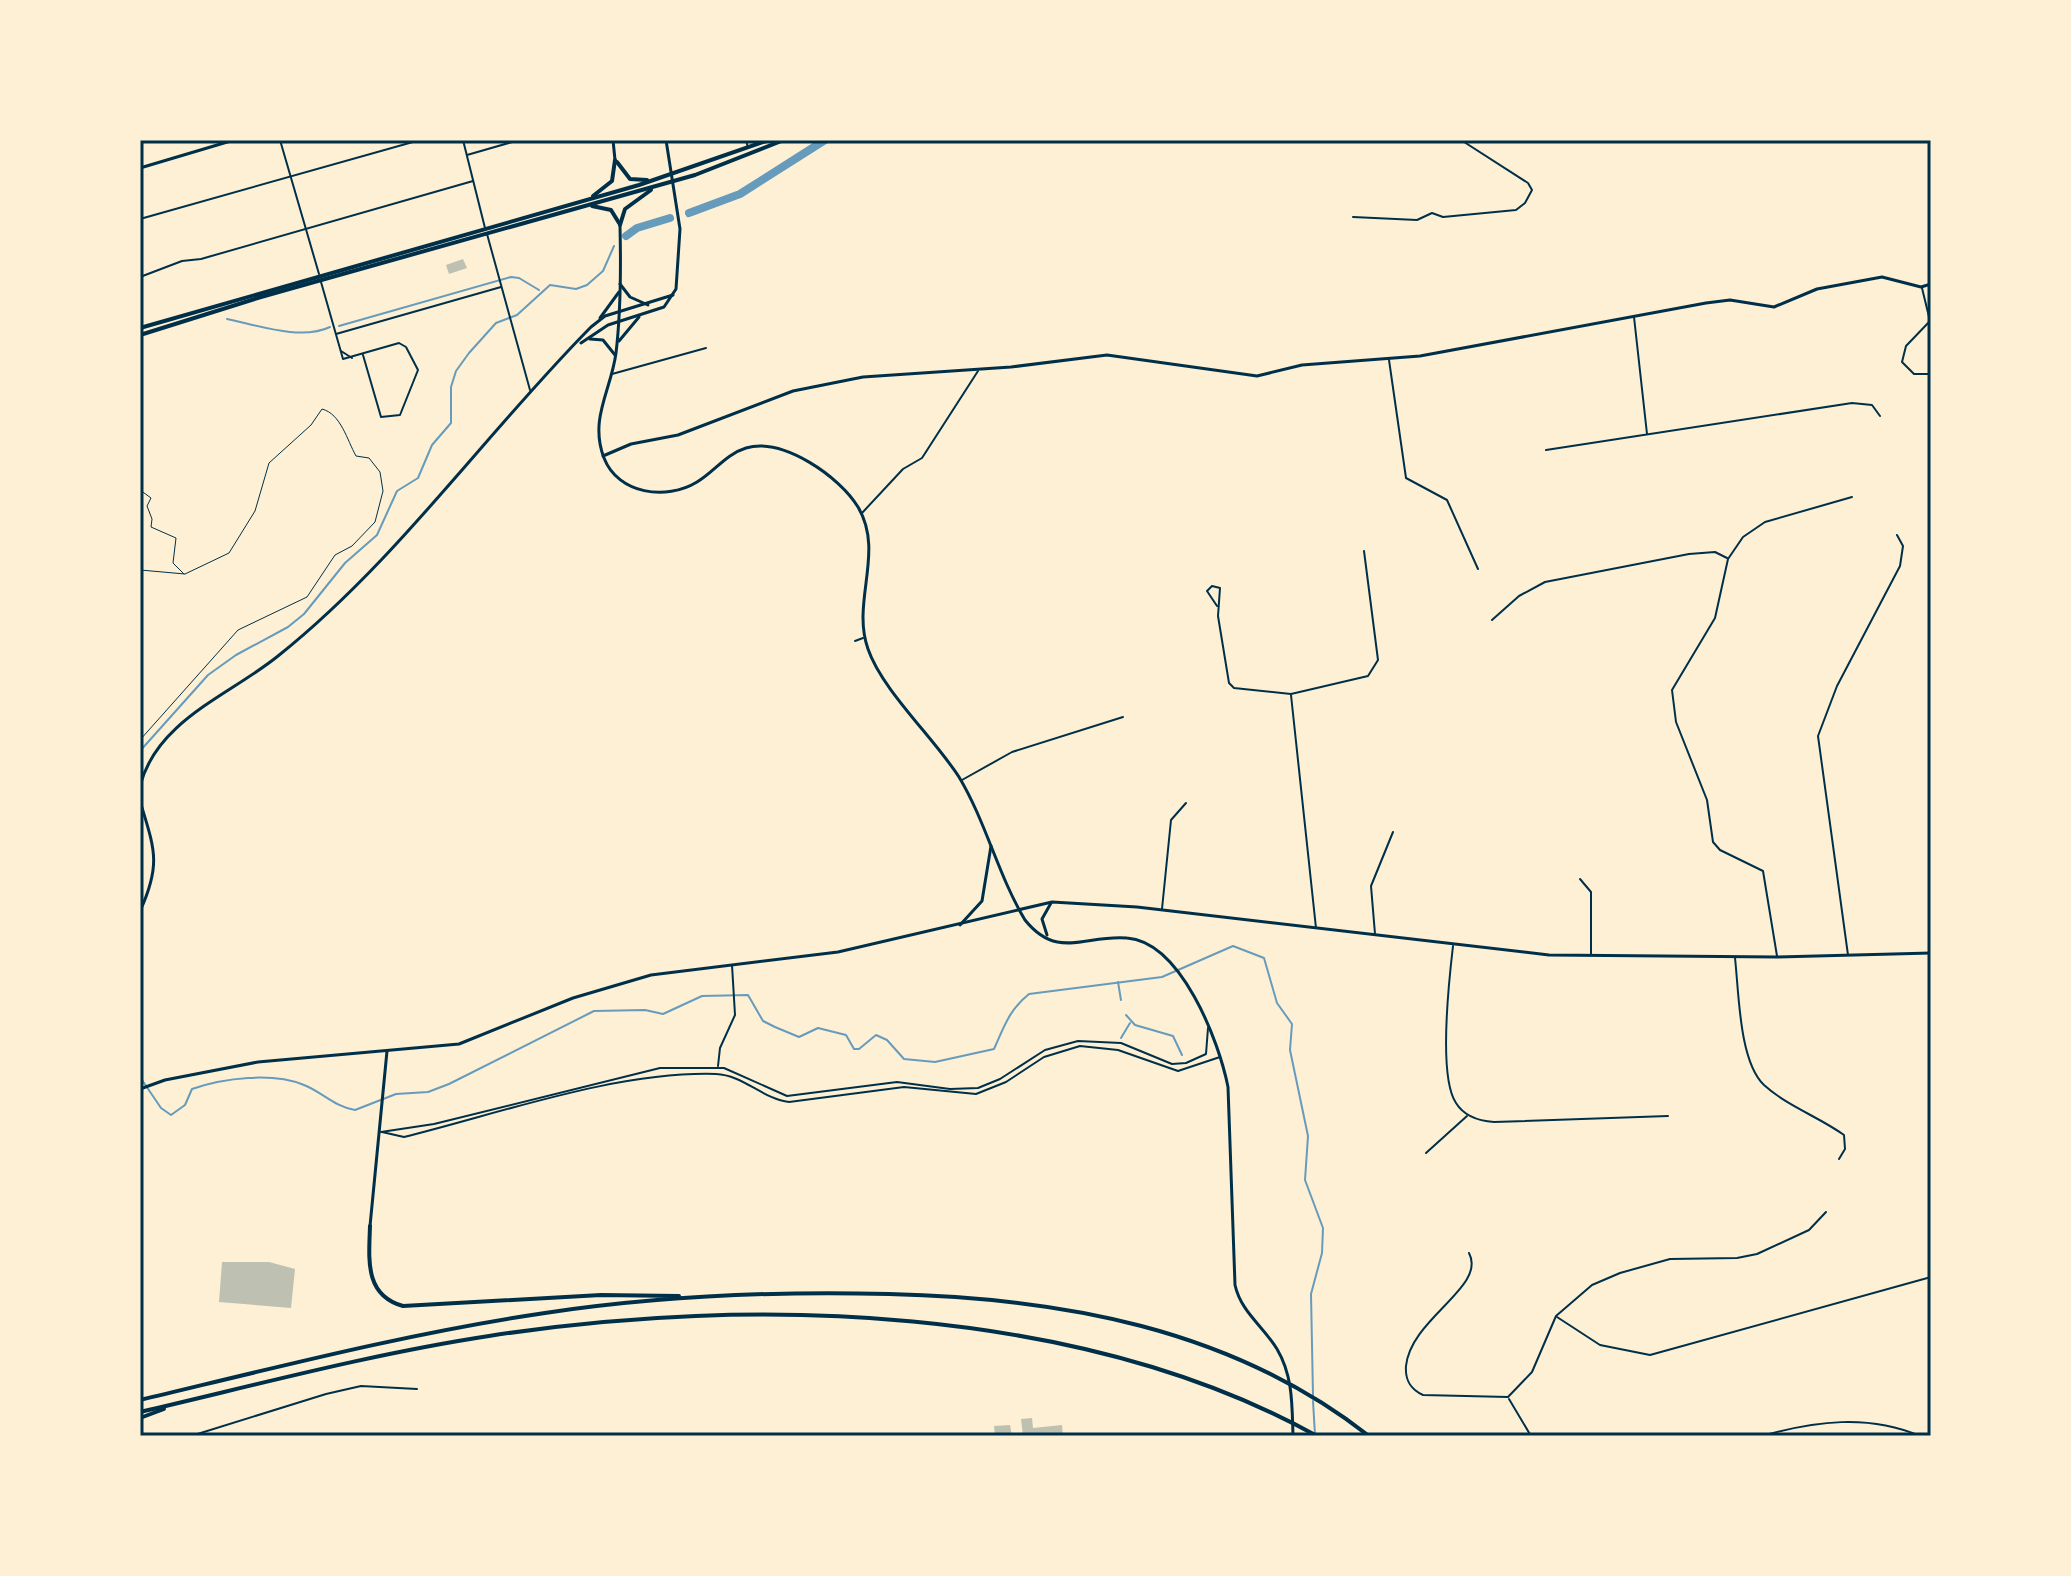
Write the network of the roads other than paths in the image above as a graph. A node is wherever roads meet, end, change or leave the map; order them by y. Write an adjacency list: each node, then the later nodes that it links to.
1 (234, 140): 15 (main road)
2 (280, 140): 16 (street)
3 (420, 140): 16 (street)
4 (463, 140): 13 (street)
5 (519, 140): 13 (street)
6 (613, 140): 14 (main road)
7 (666, 140): 35 (main road)
8 (746, 140): 12 (street)
9 (769, 140): 12 (highway)
10 (784, 140): 19 (highway)
11 (1461, 140): 22 (street)
12 (748, 149): 17 (highway)
13 (466, 155): 18 (street)
14 (615, 160): 17 (highway); 20 (highway)
15 (140, 168)
16 (291, 178): 23 (street); 25 (street)
17 (654, 180): 20 (highway)
18 (473, 181): 25 (street); 26 (street)
19 (653, 188): 21 (highway); 24 (highway)
20 (588, 199): 26 (highway)
21 (589, 205): 24 (highway); 26 (highway)
22 (1355, 217)
23 (140, 219)
24 (620, 225): 30 (main road)
25 (306, 230): 27 (street); 28 (street)
26 (486, 232): 27 (highway); 29 (highway); 31 (street)
27 (319, 275): 42 (highway)
28 (140, 277)
29 (321, 282): 43 (street); 44 (highway)
30 (620, 283): 34 (main road); 36 (main road)
31 (500, 284): 43 (street); 55 (street)
32 (1931, 284): 33 (main road)
33 (1921, 287): 39 (main road); 54 (street)
34 (620, 292): 37 (main road); 40 (main road)
35 (673, 295): 36 (main road); 38 (main road)
36 (648, 305): 37 (main road)
37 (619, 312): 40 (main road); 41 (main road)
38 (641, 315): 41 (main road); 46 (main road)
39 (1634, 315): 51 (main road); 57 (street)
40 (600, 318): 47 (main road)
41 (618, 321): 45 (main road); 46 (main road)
42 (140, 328)
43 (335, 334): 49 (street)
44 (140, 335)
45 (587, 340): 47 (main road); 50 (main road)
46 (617, 344): 50 (main road)
47 (577, 345): 55 (main road)
48 (706, 348): 53 (street)
49 (363, 355): 49 (street)
50 (615, 356): 53 (main road)
51 (1388, 359): 52 (main road); 65 (street)
52 (979, 368): 59 (main road); 61 (street)
53 (611, 374): 59 (main road)
54 (1931, 374)
55 (530, 391): 73 (main road)
56 (1880, 416): 57 (street)
57 (1648, 435): 58 (street)
58 (1546, 450)
59 (603, 456): 61 (main road)
60 (1852, 497): 64 (street)
61 (861, 514): 68 (main road)
62 (1897, 535): 90 (street)
63 (1364, 551): 70 (street)
64 (1728, 559): 67 (street); 92 (street)
65 (1478, 569)
66 (1217, 606): 66 (street); 70 (street)
67 (1492, 620)
68 (864, 638): 69 (street); 72 (main road)
69 (855, 641)
70 (1291, 694): 84 (street)
71 (1123, 717): 72 (street)
72 (961, 781): 77 (main road)
73 (140, 786)
74 (140, 801): 82 (main road)
75 (1186, 803): 81 (street)
76 (1393, 832): 85 (street)
77 (991, 846): 80 (main road); 83 (main road)
78 (1580, 879): 89 (street)
79 (1052, 902): 80 (main road); 81 (main road); 86 (main road)
80 (1019, 909): 83 (main road); 86 (main road)
81 (1162, 910): 84 (main road)
82 (140, 911)
83 (960, 925): 93 (main road)
84 (1316, 928): 85 (main road)
85 (1375, 935): 87 (main road)
86 (1049, 938): 94 (main road)
87 (1453, 945): 89 (main road); 101 (street)
88 (1931, 953): 90 (main road)
89 (1591, 956): 91 (main road)
90 (1848, 956): 92 (main road)
91 (1735, 957): 92 (main road); 105 (street)
92 (1777, 957)
93 (732, 964): 95 (main road); 97 (street)
94 (1208, 1028): 96 (main road); 98 (street)
95 (387, 1049): 99 (main road); 103 (main road)
96 (1220, 1057): 100 (street); 117 (main road)
97 (718, 1067): 98 (street); 103 (street)
98 (888, 1083): 100 (street)
99 (140, 1089)
100 (889, 1089): 103 (street)
101 (1468, 1115): 102 (street); 104 (street)
102 (1668, 1116)
103 (381, 1132): 107 (main road)
104 (1426, 1153)
105 (1839, 1159)
106 (1826, 1212): 111 (street)
107 (370, 1226): 110 (highway)
108 (1469, 1253): 113 (street)
109 (1931, 1277): 111 (street)
110 (686, 1298): 114 (highway); 119 (highway)
111 (1556, 1316): 113 (street)
112 (417, 1389): 116 (street)
113 (1508, 1397): 120 (street)
114 (140, 1400)
115 (140, 1415): 118 (highway)
116 (191, 1436)
117 (1293, 1436)
118 (1317, 1436)
119 (1369, 1436)
120 (1531, 1436)
121 (1762, 1436): 122 (street)
122 (1920, 1436)

